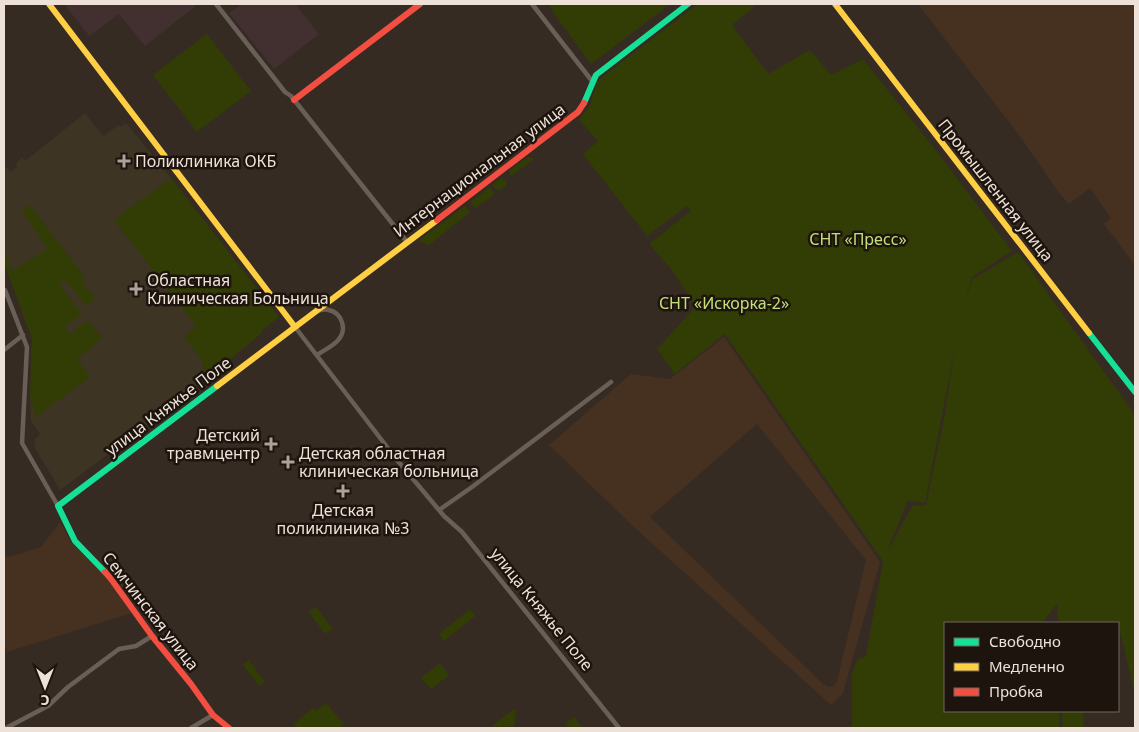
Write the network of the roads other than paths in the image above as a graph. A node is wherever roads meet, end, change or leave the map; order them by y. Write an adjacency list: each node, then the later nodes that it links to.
1 (49, 4): 14 (street)
2 (216, 4): 8 (street)
3 (420, 4): 8 (street)
4 (532, 4): 7 (street)
5 (688, 4): 7 (street, Интернациональная улица)
6 (835, 4): 19 (street, Промышленная улица)
7 (592, 81): 9 (street, Интернациональная улица)
8 (294, 100): 9 (street)
9 (407, 242): 11 (street, Интернациональная улица)
10 (4, 291): 15 (street)
11 (334, 298): 12 (street, Интернациональная улица); 13 (street)
12 (316, 311): 13 (street); 14 (street, Интернациональная улица)
13 (333, 312): 17 (street)
14 (295, 327): 17 (street); 20 (street, улица Княжье Поле)
15 (23, 335): 16 (street); 20 (street)
16 (4, 350)
17 (317, 356): 21 (street)
18 (611, 382): 21 (street)
19 (1135, 392)
20 (58, 506): 22 (street, Семчинская улица)
21 (439, 510): 27 (street, улица Княжье Поле)
22 (152, 636): 23 (street, Семчинская улица); 24 (street)
23 (213, 714): 25 (street); 26 (street, Семчинская улица)
24 (6, 728)
25 (191, 728)
26 (229, 728)
27 (619, 728)

